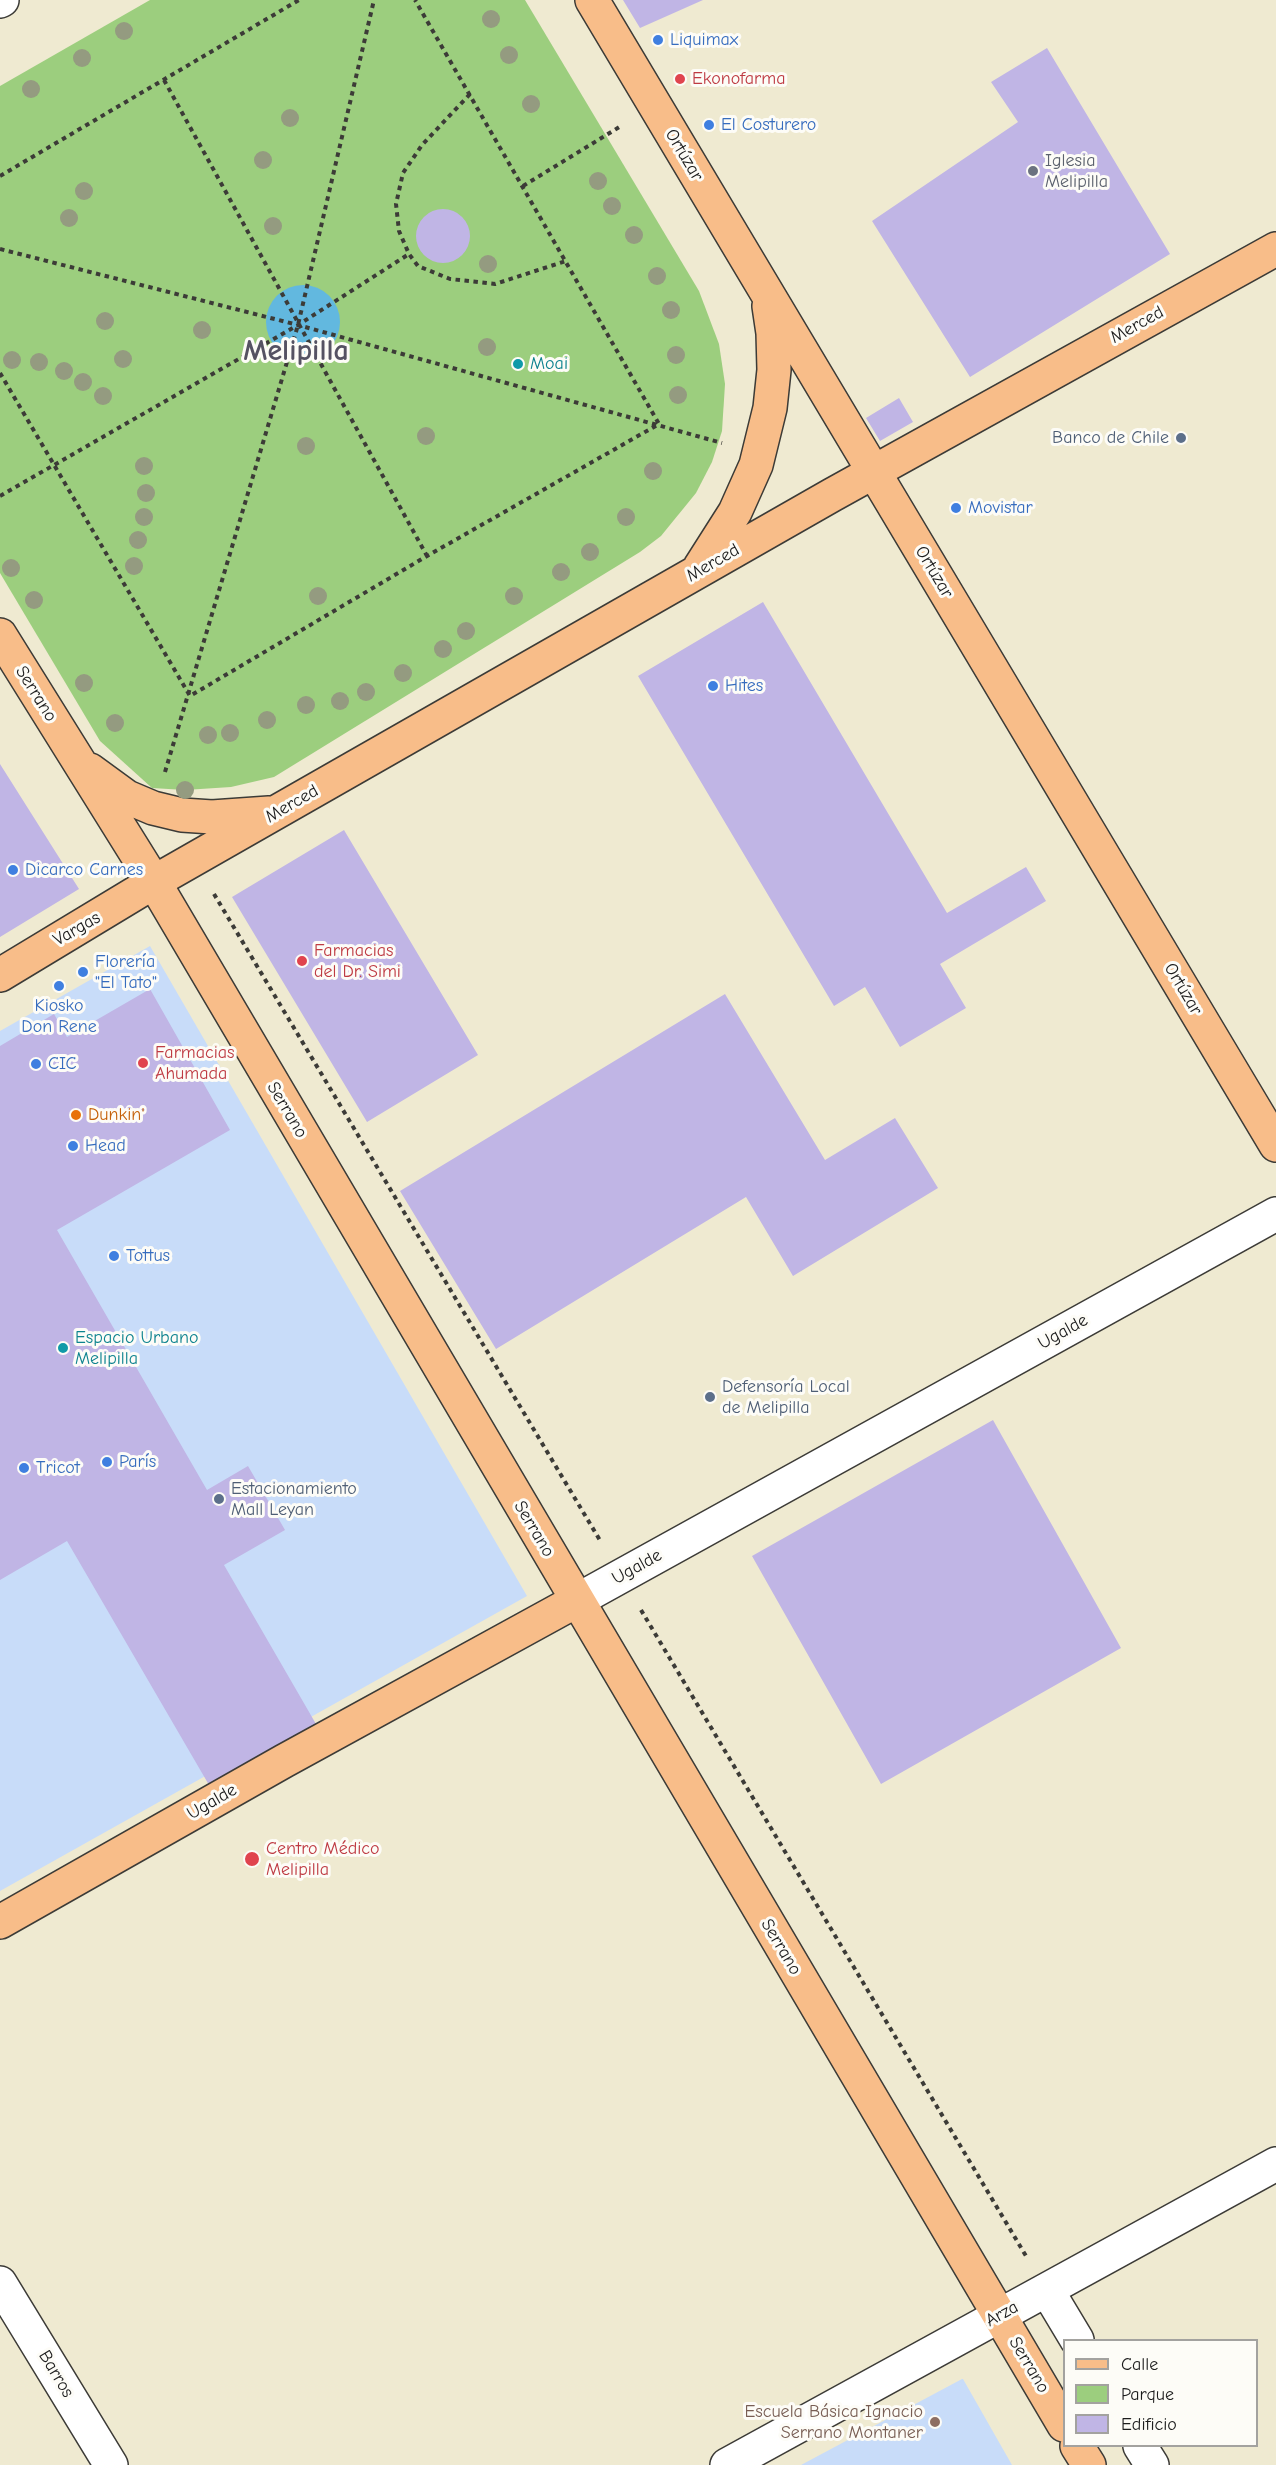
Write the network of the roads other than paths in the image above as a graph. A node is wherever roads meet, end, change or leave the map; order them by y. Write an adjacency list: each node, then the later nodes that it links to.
1 (592, 0): 3 (main road, Ortúzar)
2 (1276, 249): 4 (main road, Merced)
3 (768, 295): 4 (main road, Ortúzar); 5 (main road)
4 (874, 471): 5 (main road, Merced); 11 (main road, Ortúzar)
5 (695, 573): 8 (main road, Merced)
6 (0, 635): 7 (main road, Serrano)
7 (70, 749): 8 (main road); 9 (main road, Serrano)
8 (276, 813): 9 (main road, Merced)
9 (154, 882): 10 (main road, Vargas); 13 (main road, Serrano)
10 (0, 975)
11 (1276, 1145)
12 (1276, 1214): 13 (street, Ugalde)
13 (576, 1601): 14 (main road, Ugalde); 18 (main road, Serrano)
14 (0, 1922)
15 (1276, 2164): 17 (street, Arza)
16 (0, 2283): 23 (street, Barros)
17 (1047, 2290): 18 (street, Arza); 19 (street)
18 (999, 2316): 20 (main road, Serrano); 24 (street, Arza)
19 (1076, 2339)
20 (1063, 2422)
21 (1078, 2447): 25 (main road)
22 (1141, 2447): 26 (street)
23 (111, 2465)
24 (728, 2465)
25 (1089, 2465)
26 (1152, 2465)

